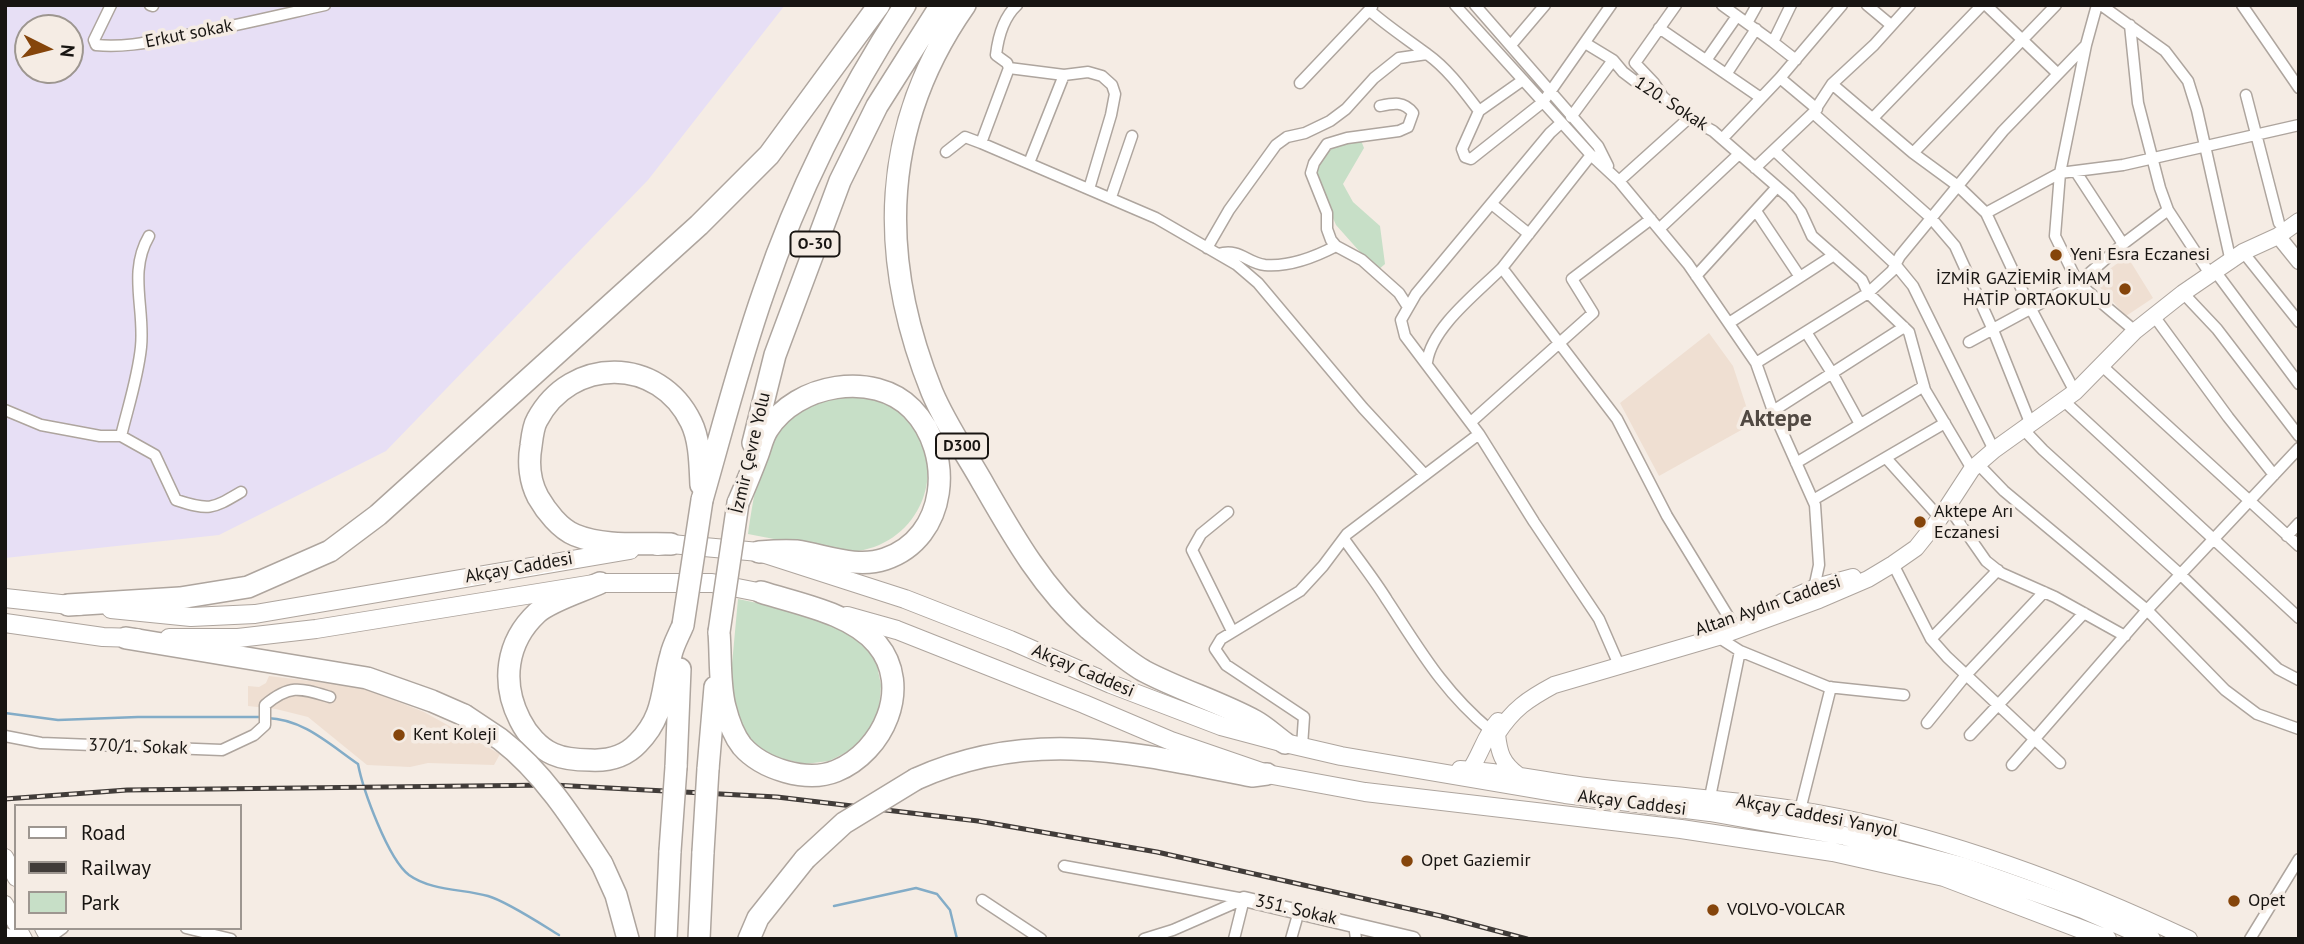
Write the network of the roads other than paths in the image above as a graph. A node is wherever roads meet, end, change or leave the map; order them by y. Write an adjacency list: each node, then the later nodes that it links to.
1 (111, 5): 2 (street, Erkut sokak)
2 (325, 5)
3 (879, 5): 165 (highway)
4 (905, 5): 142 (highway, İzmir Çevre Yolu / O-30)
5 (941, 5): 145 (highway, İzmir Çevre Yolu / O-30)
6 (965, 5): 192 (highway, D300)
7 (1017, 5): 38 (street)
8 (1455, 5): 43 (street)
9 (1475, 5): 32 (street)
10 (1545, 5): 32 (street)
11 (1611, 5): 30 (street)
12 (1676, 5): 28 (street)
13 (1721, 5): 24 (street)
14 (1757, 5): 27 (street)
15 (1791, 5): 31 (street)
16 (1842, 5): 37 (street)
17 (1867, 5): 25 (street)
18 (1910, 5): 25 (street)
19 (1984, 5): 29 (street); 56 (street)
20 (2056, 5): 29 (street)
21 (2099, 5): 26 (street); 33 (street)
22 (2242, 5): 46 (street)
23 (1372, 8): 34 (street); 44 (street)
24 (1737, 16): 27 (street); 35 (street)
25 (1891, 25): 45 (street)
26 (2130, 25): 63 (street); 69 (street)
27 (1751, 26): 31 (street); 39 (street)
28 (1659, 28): 35 (street); 49 (street)
29 (2022, 40): 40 (street); 66 (street)
30 (1585, 43): 36 (street, 120. Sokak); 47 (street)
31 (1773, 43): 37 (street)
32 (1511, 45): 47 (street)
33 (2086, 45): 40 (street); 74 (street)
34 (1427, 54): 53 (street); 94 (street)
35 (1707, 59): 39 (street)
36 (1613, 60): 49 (street, 120. Sokak); 57 (street)
37 (1796, 60): 42 (street)
38 (1009, 68): 41 (street); 62 (street)
39 (1727, 73): 50 (street)
40 (2057, 73): 76 (street)
41 (1064, 75): 70 (street); 78 (street)
42 (1780, 78): 50 (street); 54 (street)
43 (1523, 80): 51 (street); 53 (street)
44 (1300, 83)
45 (1832, 84): 54 (street); 56 (street)
46 (2299, 88)
47 (1552, 92): 51 (street); 57 (street)
48 (2246, 95): 59 (street)
49 (1663, 97): 55 (street, 120. Sokak)
50 (1761, 98): 61 (street)
51 (1543, 103): 53 (street); 57 (street)
52 (1380, 106): 93 (street)
53 (1479, 111)
54 (1815, 111): 64 (street); 85 (street)
55 (1689, 118): 61 (street, 120. Sokak); 75 (street)
56 (1873, 118): 66 (street)
57 (1566, 120): 68 (street); 72 (street); 80 (street)
58 (2299, 125): 59 (street)
59 (2257, 135): 63 (street); 89 (street)
60 (1132, 136): 79 (street)
61 (1722, 139): 67 (street, 120. Sokak)
62 (981, 143): 65 (street); 70 (street)
63 (2206, 147): 69 (street); 96 (street)
64 (1775, 151): 71 (street); 99 (street)
65 (946, 152)
66 (1913, 153): 76 (street)
67 (1739, 154): 71 (street, 120. Sokak); 88 (street)
68 (1591, 155): 72 (street); 90 (street)
69 (2152, 159): 73 (street); 81 (street)
70 (1029, 163): 78 (street)
71 (1755, 168): 77 (street, 120. Sokak)
72 (1611, 171): 75 (street)
73 (2076, 172): 74 (street); 92 (street)
74 (2060, 173): 84 (street); 104 (street)
75 (1619, 181): 86 (street)
76 (1958, 186): 84 (street); 85 (street)
77 (1777, 187): 83 (street); 97 (street, 120. Sokak)
78 (1089, 189): 79 (street)
79 (1111, 197): 94 (street)
80 (1493, 205): 90 (street); 107 (street)
81 (2168, 210): 92 (street); 101 (street)
82 (2299, 210): 89 (main road)
83 (1756, 211): 102 (street); 103 (street)
84 (1986, 213): 108 (street)
85 (1931, 218): 99 (street); 113 (street)
86 (1651, 219): 88 (street); 116 (street)
87 (2299, 222): 89 (main road)
88 (1659, 229): 102 (street)
89 (2279, 229): 96 (main road); 98 (street)
90 (1529, 234): 100 (street)
91 (149, 236): 132 (street)
92 (2123, 244): 104 (street)
93 (1336, 246): 95 (street); 107 (street)
94 (1207, 248): 95 (street)
95 (1218, 254): 139 (street)
96 (2243, 254): 101 (main road); 110 (street)
97 (1834, 255): 103 (street); 105 (street, 120. Sokak)
98 (2299, 262)
99 (1895, 264): 105 (street); 135 (street)
100 (1502, 268): 116 (street); 118 (street)
101 (2212, 273): 106 (main road); 122 (street)
102 (1696, 276): 111 (street)
103 (1800, 277): 111 (street)
104 (2078, 283): 108 (street); 114 (street)
105 (1868, 293): 112 (street, 120. Sokak); 115 (street)
106 (2183, 293): 109 (main road); 133 (street)
107 (1408, 307): 118 (street)
108 (2030, 307): 113 (street); 124 (street)
109 (2154, 316): 114 (main road); 140 (street)
110 (2299, 322)
111 (1729, 323): 119 (street)
112 (1904, 327): 121 (street); 123 (street)
113 (1993, 330): 117 (street); 130 (street)
114 (2135, 331): 120 (main road)
115 (1806, 332): 119 (street); 121 (street)
116 (1558, 342): 127 (street); 169 (street)
117 (1969, 342)
118 (1427, 362): 127 (street)
119 (1756, 363): 126 (street)
120 (2101, 365): 124 (main road); 144 (street)
121 (1832, 373): 126 (street); 129 (street)
122 (2299, 383)
123 (1924, 386): 128 (street); 129 (street)
124 (2070, 397): 130 (main road); 151 (street)
125 (5, 410): 132 (street)
126 (1773, 411): 137 (street)
127 (1471, 422): 131 (street)
128 (1945, 423): 136 (street); 138 (street)
129 (1860, 424): 137 (street)
130 (2027, 427): 135 (main road); 158 (street)
131 (1479, 434): 139 (street); 179 (street)
132 (121, 436): 141 (street)
133 (2299, 436)
134 (2299, 448): 140 (street)
135 (1994, 450): 138 (main road)
136 (1886, 457): 143 (street); 147 (street)
137 (1796, 463): 143 (street)
138 (1975, 466): 147 (main road); 166 (street)
139 (1425, 475): 150 (street)
140 (2274, 475): 144 (street)
141 (241, 492)
142 (702, 500): 152 (highway); 171 (highway, İzmir Çevre Yolu / O-30, bridge)
143 (1813, 500): 155 (street)
144 (2249, 501): 149 (street); 151 (street)
145 (738, 503): 154 (highway); 173 (highway, İzmir Çevre Yolu / O-30, bridge)
146 (1228, 512): 172 (street)
147 (1944, 512): 156 (main road); 157 (street)
148 (2299, 523): 149 (street)
149 (2287, 536): 153 (street)
150 (1344, 538): 172 (street); 188 (street)
151 (2215, 538): 158 (street); 168 (street)
152 (671, 544): 154 (highway, Akçay Caddesi); 165 (highway, Akçay Caddesi)
153 (2299, 546)
154 (759, 552): 192 (highway, Akçay Caddesi)
155 (1819, 565): 160 (street); 163 (street)
156 (1886, 568): 160 (main road, Altan Aydın Caddesi); 177 (street)
157 (1998, 570): 162 (street); 177 (street)
158 (2180, 575): 166 (street); 181 (street)
159 (600, 583): 161 (highway, Akçay Caddesi); 171 (highway); 176 (highway, Akçay Caddesi)
160 (1832, 588): 163 (main road, Altan Aydın Caddesi)
161 (761, 592): 173 (highway); 197 (highway, Akçay Caddesi)
162 (2044, 592): 167 (street); 180 (street)
163 (1814, 595): 169 (main road, Altan Aydın Caddesi); 174 (main road, Altan Aydın Caddesi)
164 (5, 598): 165 (highway, Akçay Caddesi)
165 (68, 605)
166 (2147, 610): 175 (street); 187 (street)
167 (2084, 613): 175 (street); 185 (street)
168 (2299, 618)
169 (1731, 621): 179 (main road, Altan Aydın Caddesi)
170 (5, 623): 176 (highway, Akçay Caddesi)
171 (683, 625): 217 (highway, İzmir Çevre Yolu / O-30, bridge)
172 (1232, 631): 192 (street)
173 (719, 632): 218 (highway, İzmir Çevre Yolu / O-30, bridge)
174 (1718, 636): 178 (street); 179 (main road, Altan Aydın Caddesi)
175 (2125, 636): 191 (street)
176 (126, 638): 216 (highway, bridge)
177 (1931, 639): 180 (street)
178 (1740, 651): 182 (street); 199 (street)
179 (1617, 661): 188 (main road, Altan Aydın Caddesi); 198 (main road, Altan Aydın Caddesi)
180 (1966, 675): 185 (street); 186 (street)
181 (2299, 680)
182 (1831, 687): 183 (street); 200 (street)
183 (1904, 695)
184 (330, 697): 190 (street, 370/1. Sokak)
185 (1998, 705): 189 (street); 191 (street)
186 (1927, 723)
187 (2299, 729)
188 (1490, 730): 196 (main road, Altan Aydın Caddesi)
189 (1970, 735)
190 (5, 736)
191 (2036, 739): 193 (street); 194 (street)
192 (1293, 745): 195 (highway, Akçay Caddesi)
193 (2060, 763)
194 (2012, 765)
195 (1405, 767): 196 (main road); 226 (highway, Akçay Caddesi)
196 (1470, 769): 198 (main road, Akçay Caddesi Yanyol)
197 (1267, 774): 219 (highway, bridge); 225 (highway, Akçay Caddesi)
198 (1518, 775): 199 (main road, Akçay Caddesi Yanyol)
199 (1710, 797): 200 (main road, Akçay Caddesi Yanyol)
200 (1800, 810): 227 (main road, Akçay Caddesi Yanyol)
201 (5, 857): 204 (main road)
202 (2299, 859): 228 (street)
203 (1064, 866): 205 (street)
204 (14, 874)
205 (1244, 898): 208 (street, 351. Sokak); 213 (street, 351. Sokak); 222 (street)
206 (982, 900): 220 (street)
207 (5, 903): 209 (main road)
208 (1299, 911): 211 (street, 351. Sokak); 223 (street)
209 (14, 920)
210 (194, 930): 215 (street)
211 (1355, 931): 224 (street, 351. Sokak)
212 (5, 935): 214 (street)
213 (1172, 935): 221 (street, 351. Sokak)
214 (16, 939)
215 (231, 939)
216 (628, 939)
217 (666, 939)
218 (699, 939)
219 (748, 939)
220 (1041, 939)
221 (1144, 939)
222 (1234, 939)
223 (1292, 939)
224 (1413, 939)
225 (2107, 939)
226 (2151, 939)
227 (2189, 939)
228 (2250, 939)

